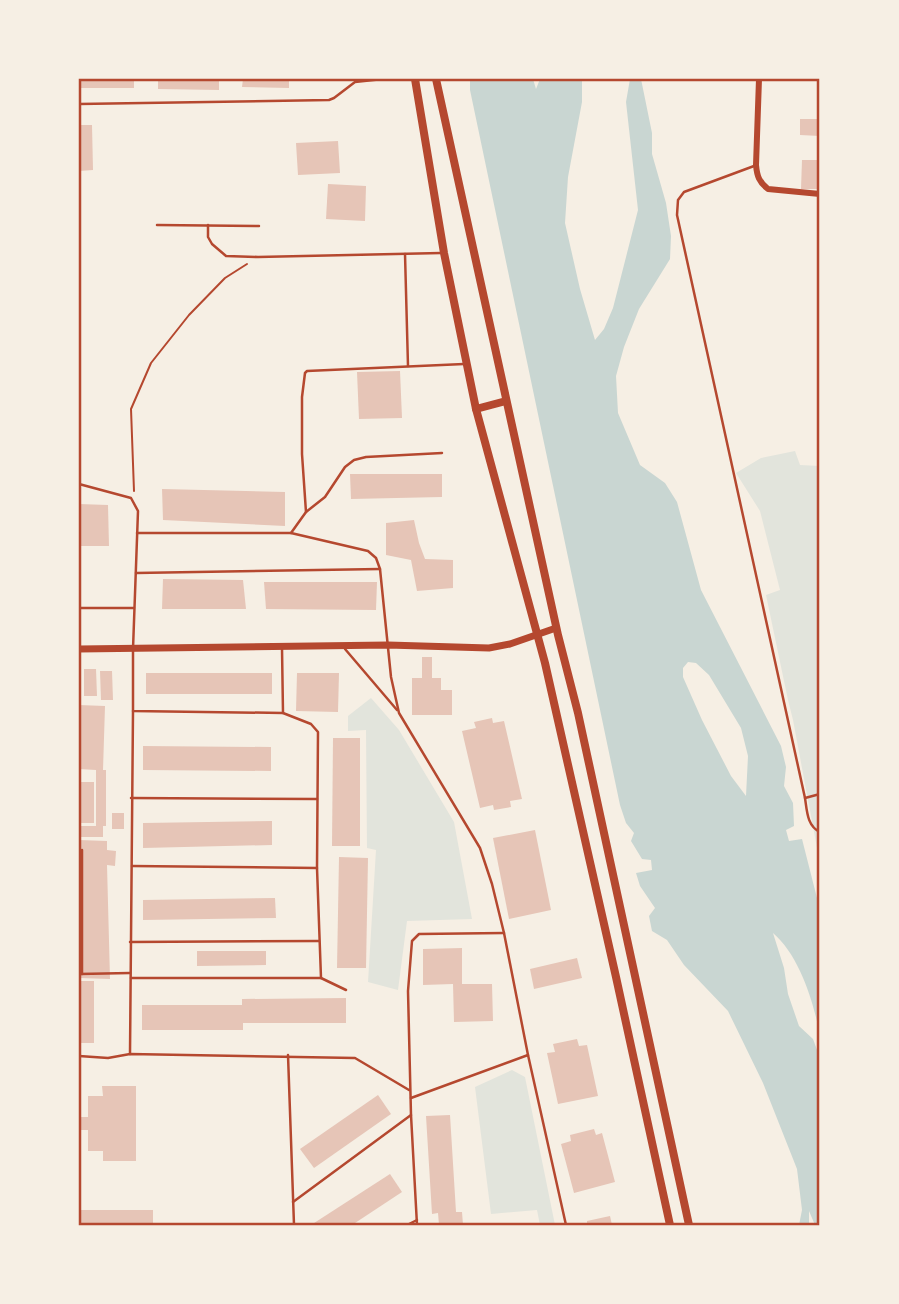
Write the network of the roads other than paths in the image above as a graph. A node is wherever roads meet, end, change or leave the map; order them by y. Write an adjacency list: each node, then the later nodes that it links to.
1 (383, 79): 5 (lane)
2 (415, 79): 11 (main road)
3 (436, 79): 15 (main road)
4 (759, 79): 6 (street)
5 (79, 104)
6 (756, 165): 7 (street); 38 (lane)
7 (820, 194)
8 (158, 225): 9 (lane)
9 (208, 225): 10 (lane); 12 (lane)
10 (259, 226)
11 (444, 253): 12 (lane); 13 (main road)
12 (405, 254): 14 (lane)
13 (466, 364): 14 (lane); 16 (main road)
14 (408, 367): 19 (lane)
15 (506, 401): 16 (main road); 26 (main road)
16 (476, 409): 27 (main road)
17 (442, 453): 19 (lane)
18 (79, 484): 20 (lane)
19 (306, 512): 21 (lane)
20 (138, 533): 21 (lane); 23 (lane)
21 (291, 533): 22 (lane)
22 (380, 569): 23 (lane); 28 (lane)
23 (136, 573): 25 (lane)
24 (79, 608): 25 (lane)
25 (134, 608): 32 (lane)
26 (556, 628): 27 (street); 66 (main road)
27 (536, 635): 28 (street); 65 (main road)
28 (388, 645): 29 (street); 35 (lane)
29 (343, 647): 30 (street); 35 (lane)
30 (282, 648): 32 (street); 34 (lane)
31 (79, 649): 32 (street)
32 (133, 649): 33 (lane)
33 (132, 711): 34 (lane); 37 (lane)
34 (283, 713): 39 (lane)
35 (399, 713): 44 (lane)
36 (820, 794): 38 (lane)
37 (131, 798): 39 (lane); 42 (lane)
38 (805, 798): 40 (lane)
39 (318, 799): 43 (lane)
40 (820, 832)
41 (82, 850): 48 (lane)
42 (132, 866): 43 (lane); 46 (lane)
43 (317, 868): 45 (lane)
44 (504, 933): 54 (lane); 56 (lane)
45 (319, 941): 46 (lane); 50 (lane)
46 (130, 942): 47 (lane)
47 (130, 973): 48 (lane); 49 (lane)
48 (80, 974)
49 (130, 978): 50 (lane); 52 (lane)
50 (321, 978): 51 (lane)
51 (346, 990)
52 (130, 1054): 53 (lane); 55 (lane)
53 (288, 1055): 56 (lane); 59 (lane)
54 (528, 1055): 57 (lane); 64 (lane)
55 (79, 1056)
56 (410, 1091): 57 (lane)
57 (411, 1097): 58 (lane)
58 (411, 1115): 59 (lane); 60 (lane)
59 (293, 1202): 61 (lane)
60 (417, 1220): 62 (lane); 63 (lane)
61 (294, 1225)
62 (407, 1225)
63 (417, 1225)
64 (566, 1225)
65 (670, 1225)
66 (689, 1225)

